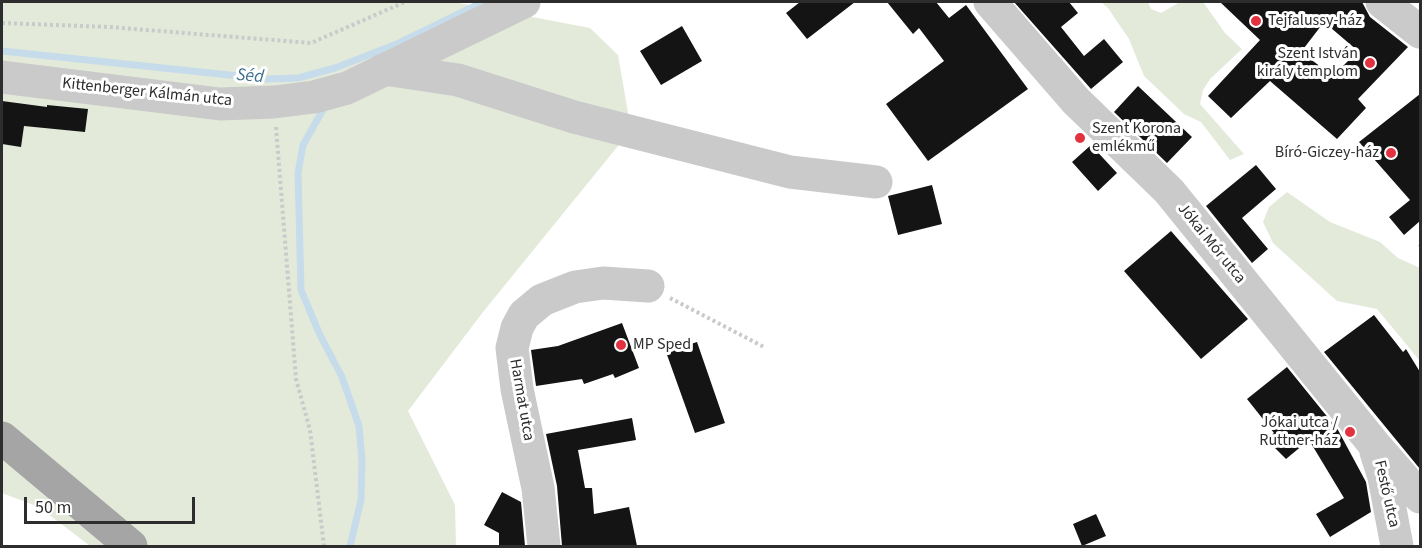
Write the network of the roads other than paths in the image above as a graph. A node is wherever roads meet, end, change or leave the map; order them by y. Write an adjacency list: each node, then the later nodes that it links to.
1 (524, 2): 5 (street, Kittenberger Kálmán utca)
2 (990, 2): 10 (street, Jókai Mór utca)
3 (1382, 2): 4 (street)
4 (1420, 33)
5 (383, 70): 6 (street, Kittenberger Kálmán utca); 7 (street)
6 (2, 77)
7 (876, 182)
8 (648, 286): 13 (street, Harmat utca)
9 (2, 438): 12 (main road)
10 (1373, 443): 11 (street, Jókai Mór utca); 14 (street, Festő utca)
11 (1420, 497)
12 (131, 546)
13 (544, 546)
14 (1396, 546)

